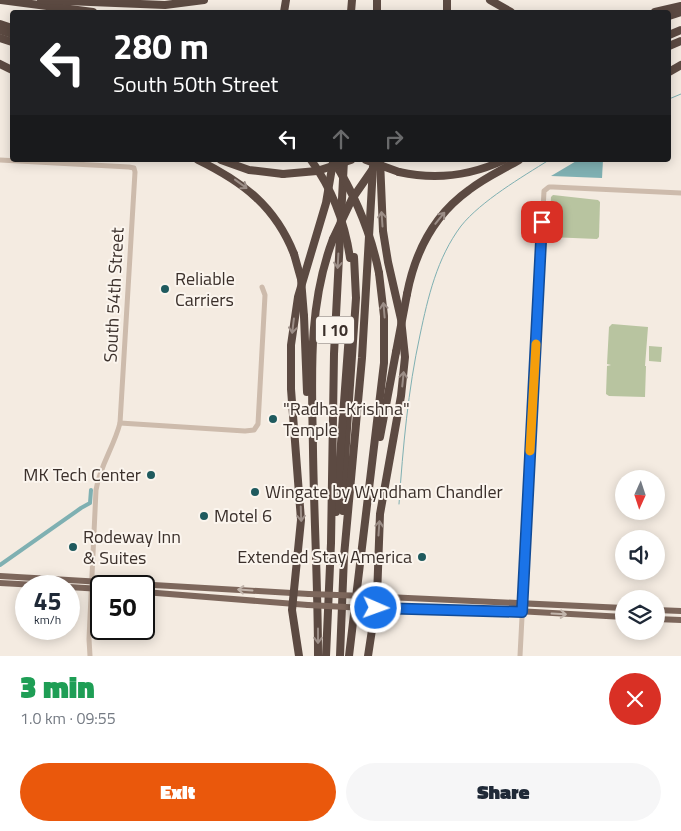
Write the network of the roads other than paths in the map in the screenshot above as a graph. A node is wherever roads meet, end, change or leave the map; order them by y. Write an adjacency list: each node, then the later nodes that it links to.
1 (0, 0): 6 (highway)
2 (41, 0): 3 (highway)
3 (204, 0)
4 (490, 0): 7 (highway)
5 (681, 6): 8 (highway)
6 (78, 10)
7 (508, 10)
8 (664, 10)
9 (34, 162): 26 (street, South 54th Street)
10 (202, 162): 27 (highway, one-way to 27, bridge)
11 (227, 162): 17 (highway, bridge)
12 (312, 162): 29 (highway, bridge)
13 (317, 162): 30 (highway, bridge)
14 (333, 162): 39 (highway, one-way to 39)
15 (334, 162): 28 (highway, one-way to 15, bridge)
16 (344, 162): 29 (highway, I 10, one-way to 29)
17 (345, 162)
18 (371, 162): 22 (highway, bridge)
19 (373, 162): 30 (highway, I 10)
20 (379, 162): 27 (highway, bridge)
21 (380, 162): 40 (highway, one-way to 21)
22 (499, 162)
23 (516, 162): 28 (highway, one-way to 23, bridge)
24 (681, 193): 41 (street)
25 (262, 288): 26 (street)
26 (120, 423): 31 (street, South 54th Street)
27 (313, 476): 54 (highway, one-way to 54)
28 (371, 481): 57 (highway)
29 (331, 543): 55 (highway, I 10)
30 (344, 556): 56 (highway, I 10)
31 (91, 575)
32 (0, 576): 33 (main road)
33 (15, 577)
34 (15, 579): 35 (main road)
35 (0, 582): 36 (main road)
36 (15, 583)
37 (155, 587): 39 (main road, one-way to 37)
38 (155, 593): 42 (main road)
39 (293, 593): 40 (main road, bridge); 42 (highway)
40 (377, 597): 41 (main road); 43 (highway)
41 (522, 603): 44 (main road); 48 (street)
42 (292, 604): 43 (main road, bridge); 53 (highway)
43 (376, 608): 48 (main road); 58 (highway)
44 (615, 608)
45 (665, 610): 46 (main road)
46 (681, 611)
47 (90, 612): 52 (street, South 54th Street)
48 (522, 612): 49 (main road, one-way to 49); 59 (street)
49 (615, 617)
50 (665, 619): 51 (main road)
51 (681, 620)
52 (90, 656)
53 (299, 656)
54 (318, 656)
55 (326, 656)
56 (340, 656)
57 (349, 656)
58 (368, 656)
59 (520, 656)

